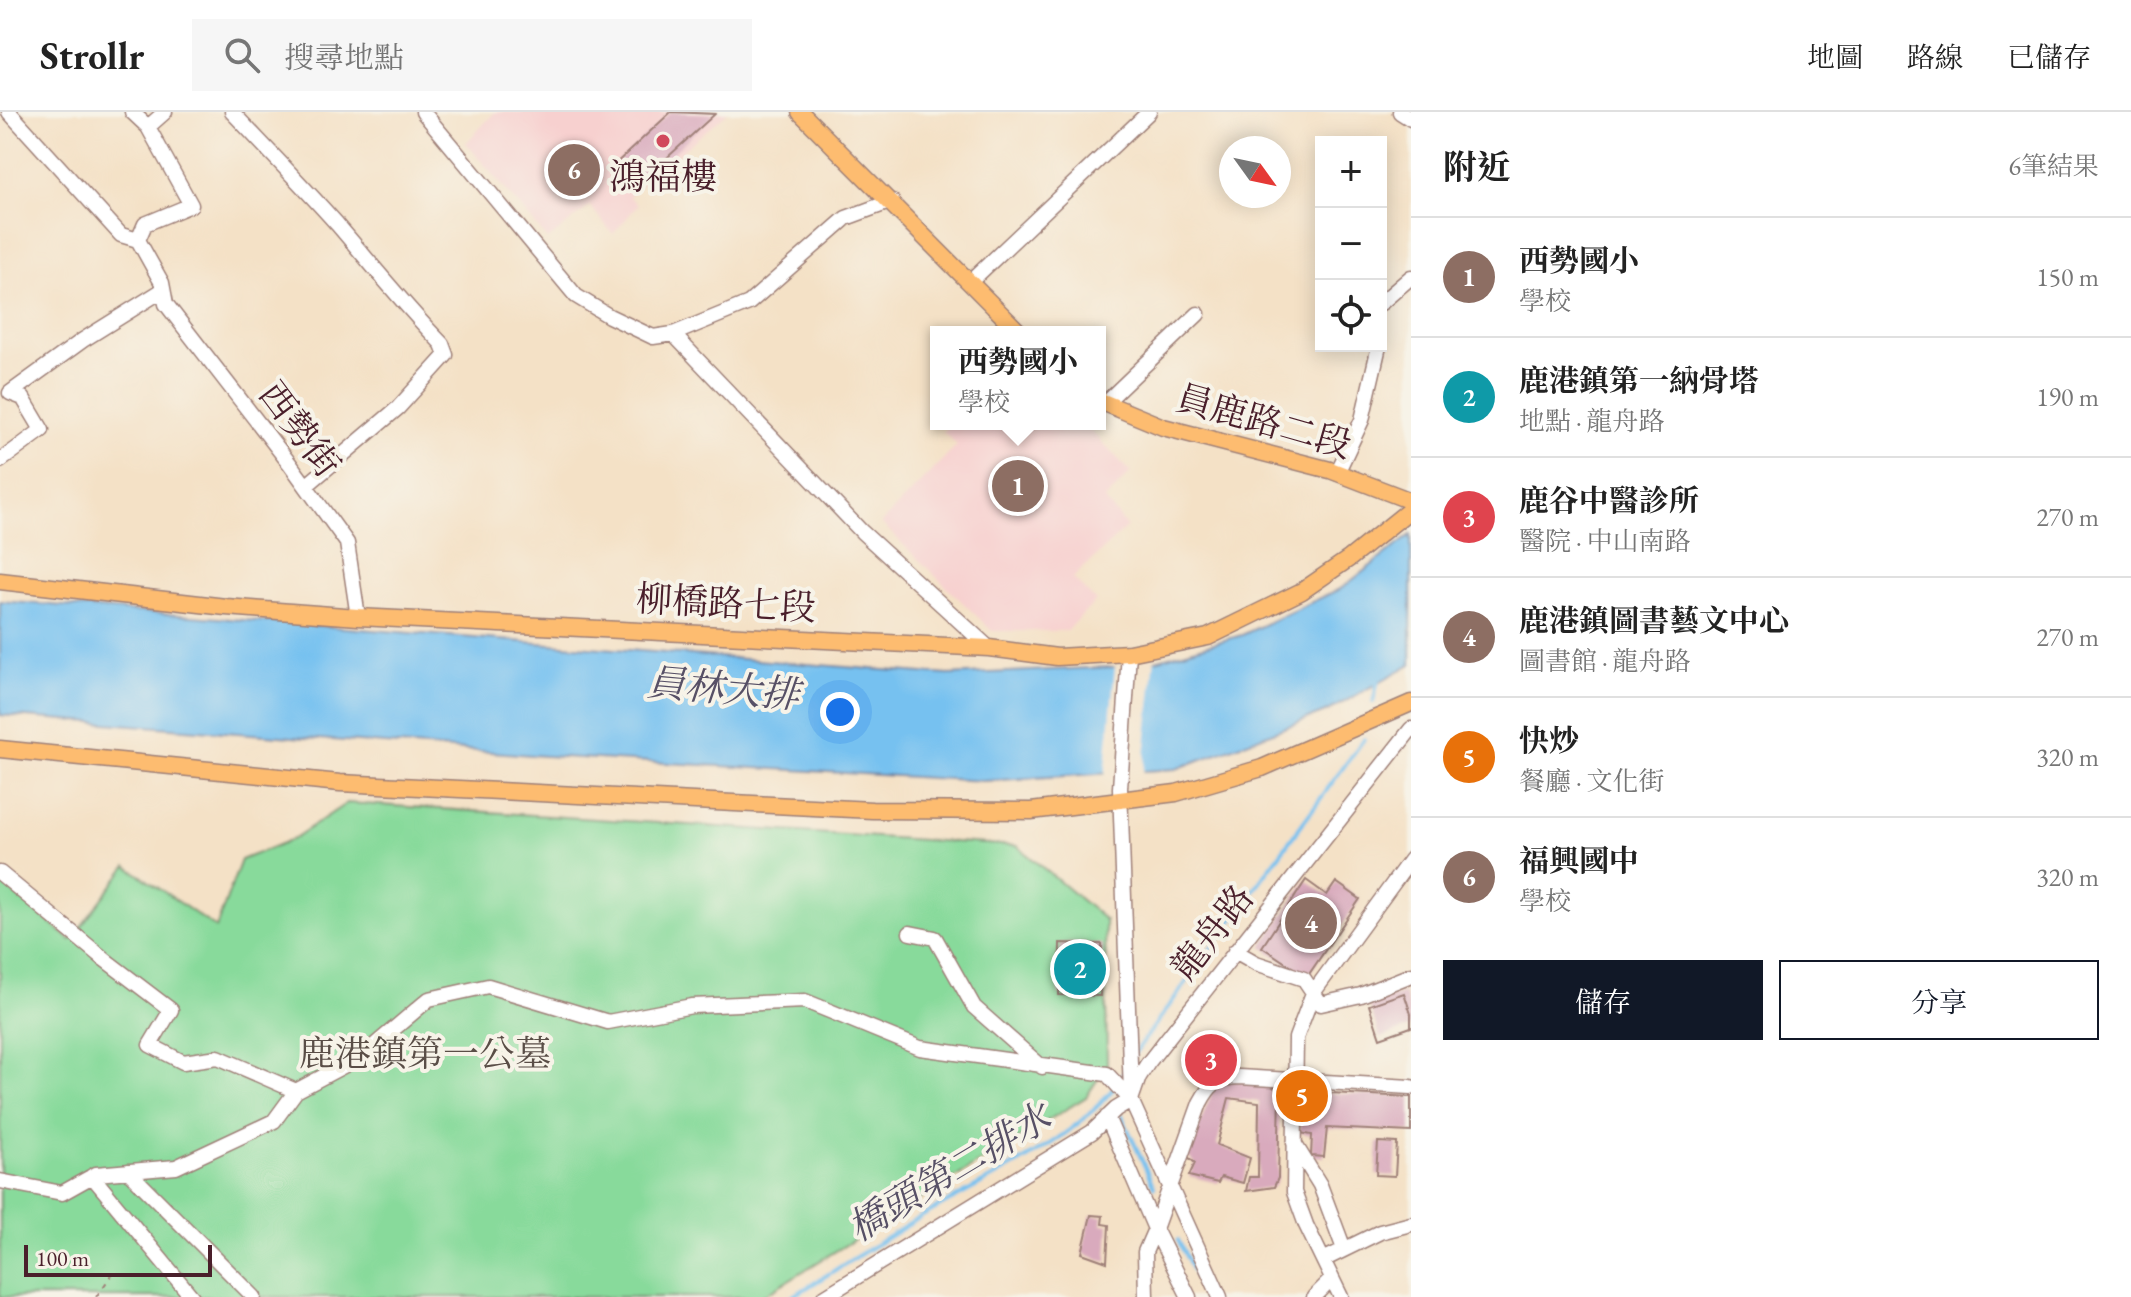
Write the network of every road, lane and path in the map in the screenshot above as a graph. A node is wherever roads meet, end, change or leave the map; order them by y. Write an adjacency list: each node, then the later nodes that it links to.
1 (9, 112): 12 (street)
2 (132, 112): 10 (street)
3 (165, 112): 10 (street)
4 (232, 112): 26 (street)
5 (423, 112): 19 (street)
6 (800, 112): 11 (main road)
7 (1149, 112): 14 (street)
8 (1400, 112): 9 (street)
9 (1411, 119)
10 (148, 127): 12 (street)
11 (892, 201): 14 (main road); 19 (street)
12 (138, 240): 15 (street, 西勢街)
13 (1411, 277): 16 (street)
14 (970, 282): 18 (main road)
15 (163, 290): 21 (street); 26 (street, 西勢街)
16 (1387, 298)
17 (1198, 314): 22 (street)
18 (1013, 326)
19 (673, 334): 31 (street)
20 (1378, 352): 25 (street)
21 (5, 389): 24 (street)
22 (1106, 398)
23 (1106, 404): 25 (main road, 員鹿路二段)
24 (0, 461)
25 (1337, 473): 27 (main road, 員鹿路二段)
26 (306, 486): 30 (street, 西勢街)
27 (1411, 501)
28 (1411, 509): 32 (main road, 柳橋路七段)
29 (0, 581): 30 (main road, 柳橋路七段)
30 (358, 617): 31 (main road, 柳橋路七段)
31 (989, 648): 32 (main road, 柳橋路七段)
32 (1129, 658): 36 (street)
33 (1411, 703): 36 (main road)
34 (1411, 729): 40 (street, 龍舟路)
35 (0, 749): 36 (main road)
36 (1121, 794): 47 (street)
37 (1411, 859): 42 (street)
38 (0, 873): 46 (street)
39 (910, 933): 43 (street)
40 (1235, 951): 42 (street); 47 (street, 龍舟路)
41 (1411, 975): 42 (street)
42 (1313, 993): 44 (street)
43 (1042, 1067): 46 (street); 47 (street)
44 (1294, 1078): 45 (street); 49 (street); 53 (street)
45 (1411, 1087)
46 (296, 1091): 50 (street)
47 (1128, 1097): 48 (street); 53 (street)
48 (1107, 1117): 55 (street); 63 (street)
49 (1294, 1143): 56 (street); 57 (street)
50 (128, 1171): 51 (street); 62 (street)
51 (92, 1176): 52 (street); 61 (street)
52 (0, 1181)
53 (1170, 1191): 55 (street); 66 (street)
54 (1411, 1224): 56 (street)
55 (1155, 1229): 64 (street); 65 (street)
56 (1344, 1249): 57 (street)
57 (1323, 1260): 59 (street)
58 (113, 1273): 60 (path)
59 (1332, 1279): 67 (street); 68 (street)
60 (96, 1297)
61 (192, 1297)
62 (254, 1297)
63 (824, 1297)
64 (1146, 1297)
65 (1189, 1297)
66 (1220, 1297)
67 (1314, 1297)
68 (1341, 1297)

